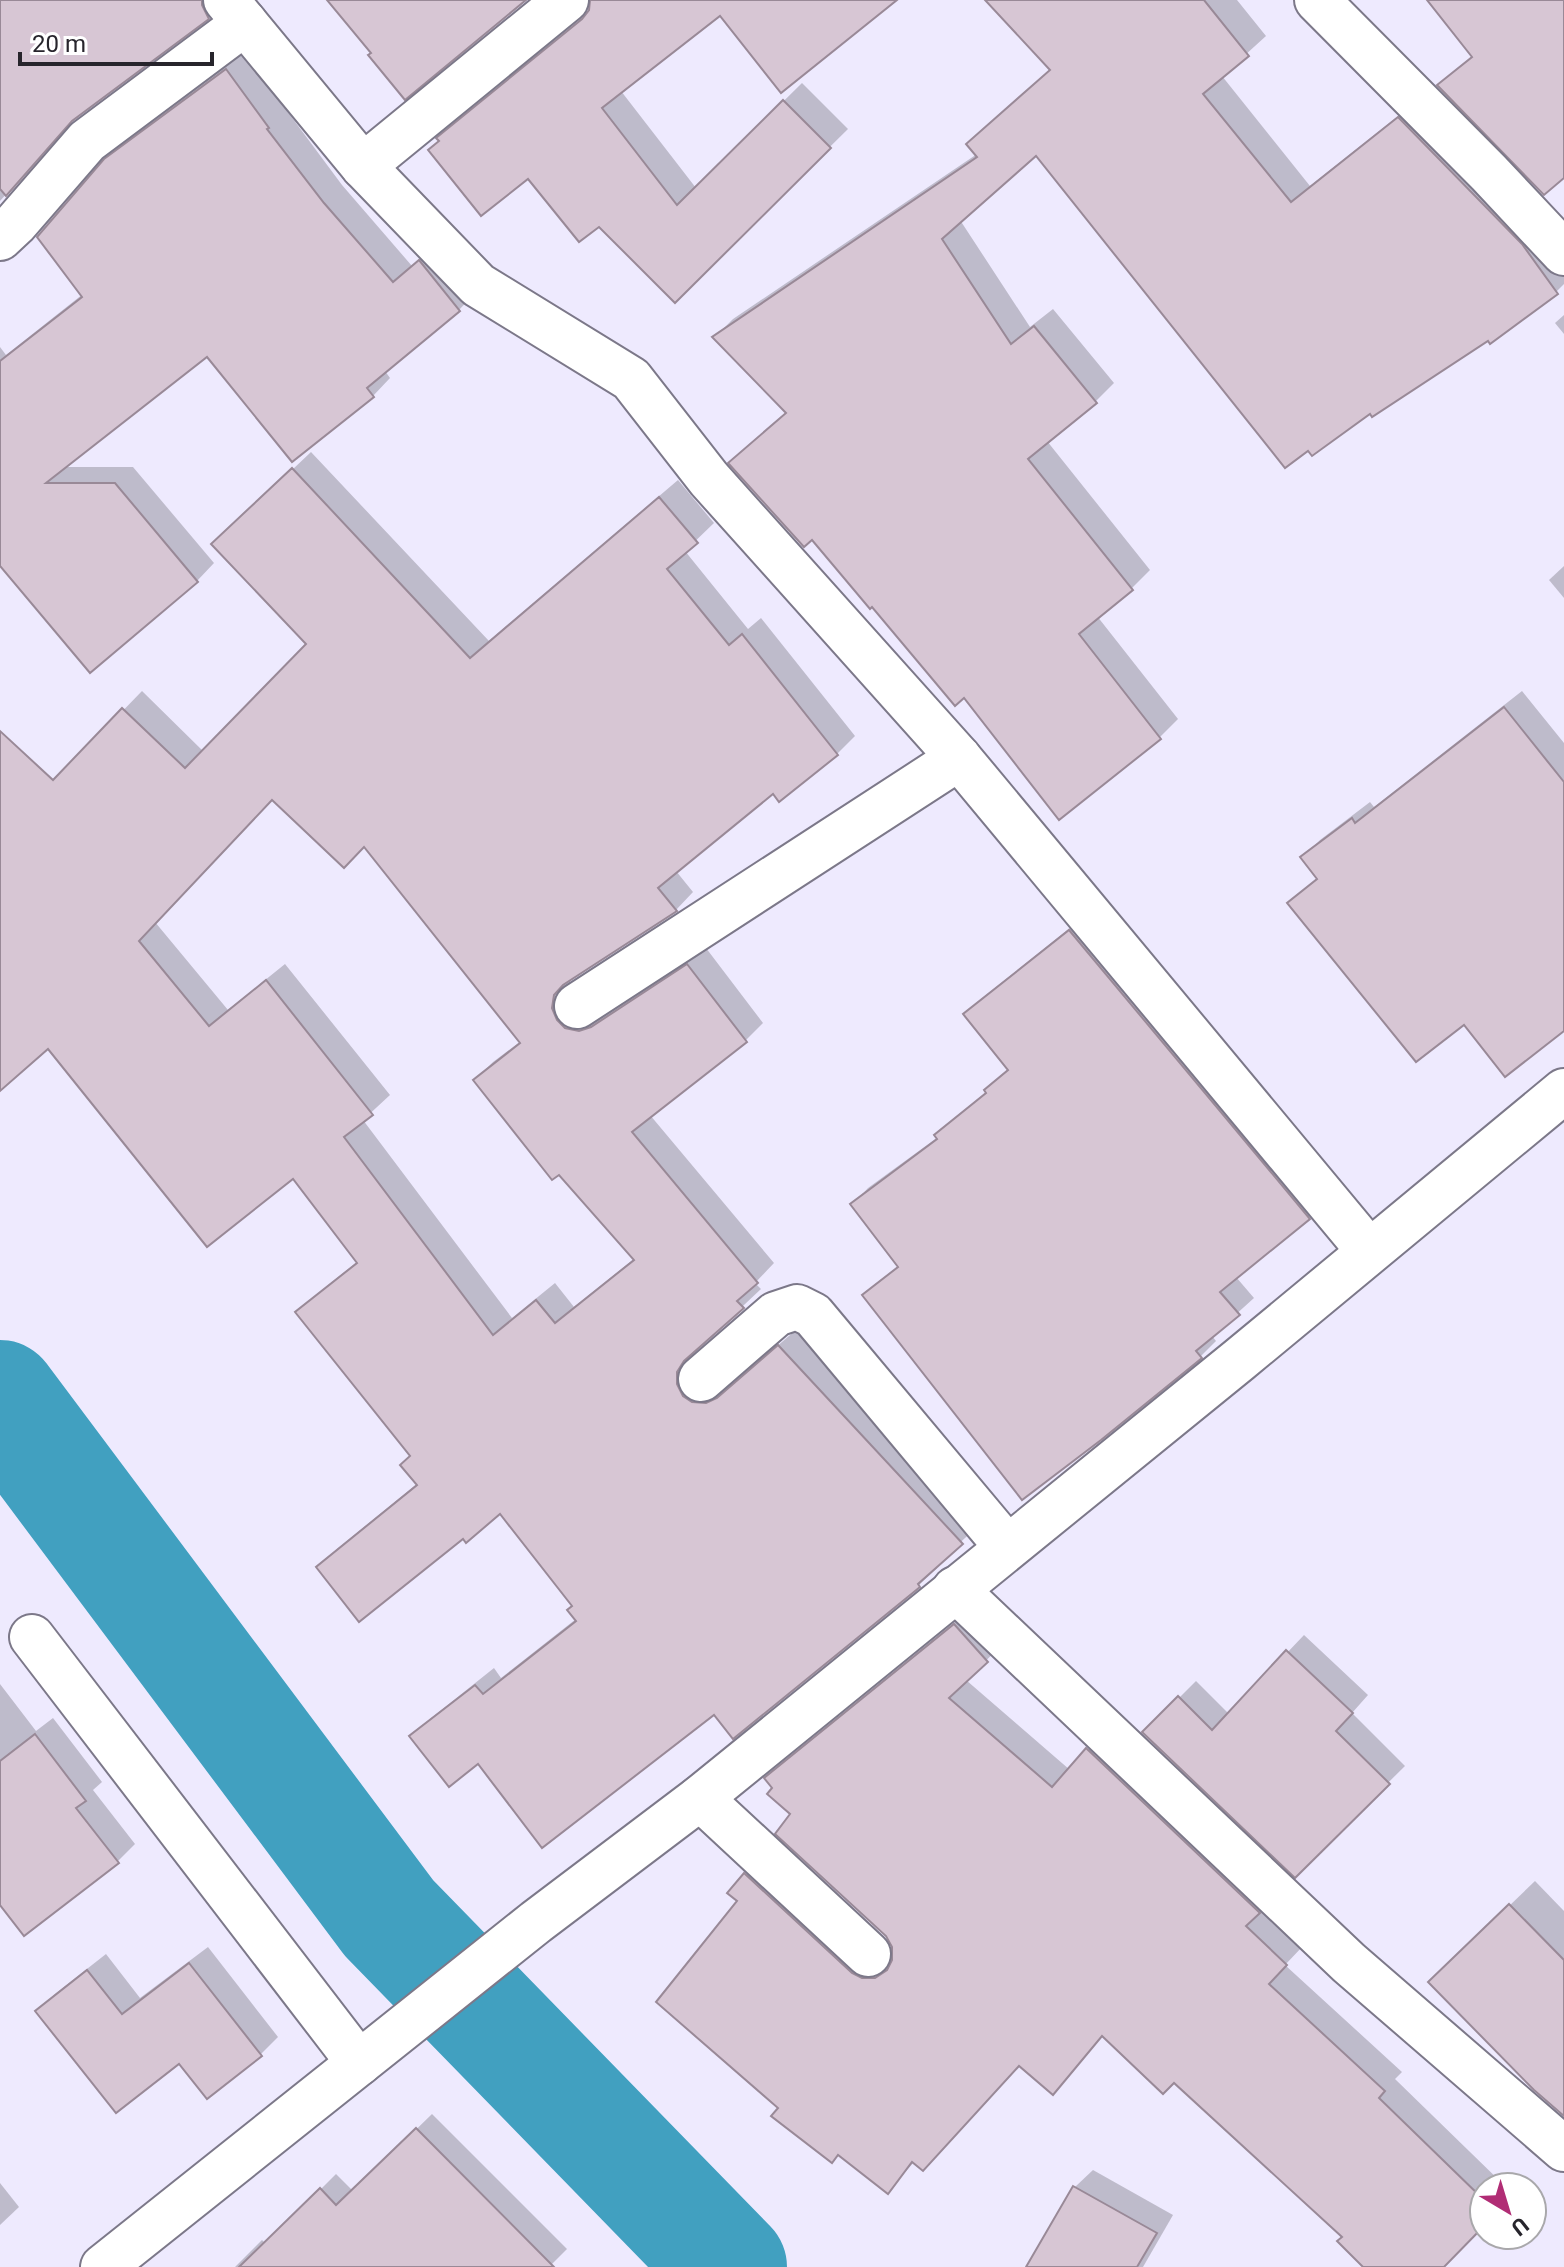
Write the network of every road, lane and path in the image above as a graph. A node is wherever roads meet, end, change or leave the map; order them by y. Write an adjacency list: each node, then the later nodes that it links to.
1 (566, 0): 4 (street)
2 (1317, 0): 6 (street)
3 (235, 12): 4 (street); 5 (street)
4 (363, 166): 7 (street)
5 (0, 238)
6 (1564, 253)
7 (959, 758): 8 (street); 10 (street)
8 (577, 1006)
9 (1564, 1091): 10 (street)
10 (1369, 1251): 12 (street)
11 (701, 1379): 12 (street)
12 (1007, 1547): 13 (street)
13 (955, 1589): 15 (street); 18 (street)
14 (32, 1637): 17 (street)
15 (700, 1798): 16 (street); 17 (street)
16 (868, 1954)
17 (371, 2053): 19 (street)
18 (1564, 2149)
19 (103, 2267)

